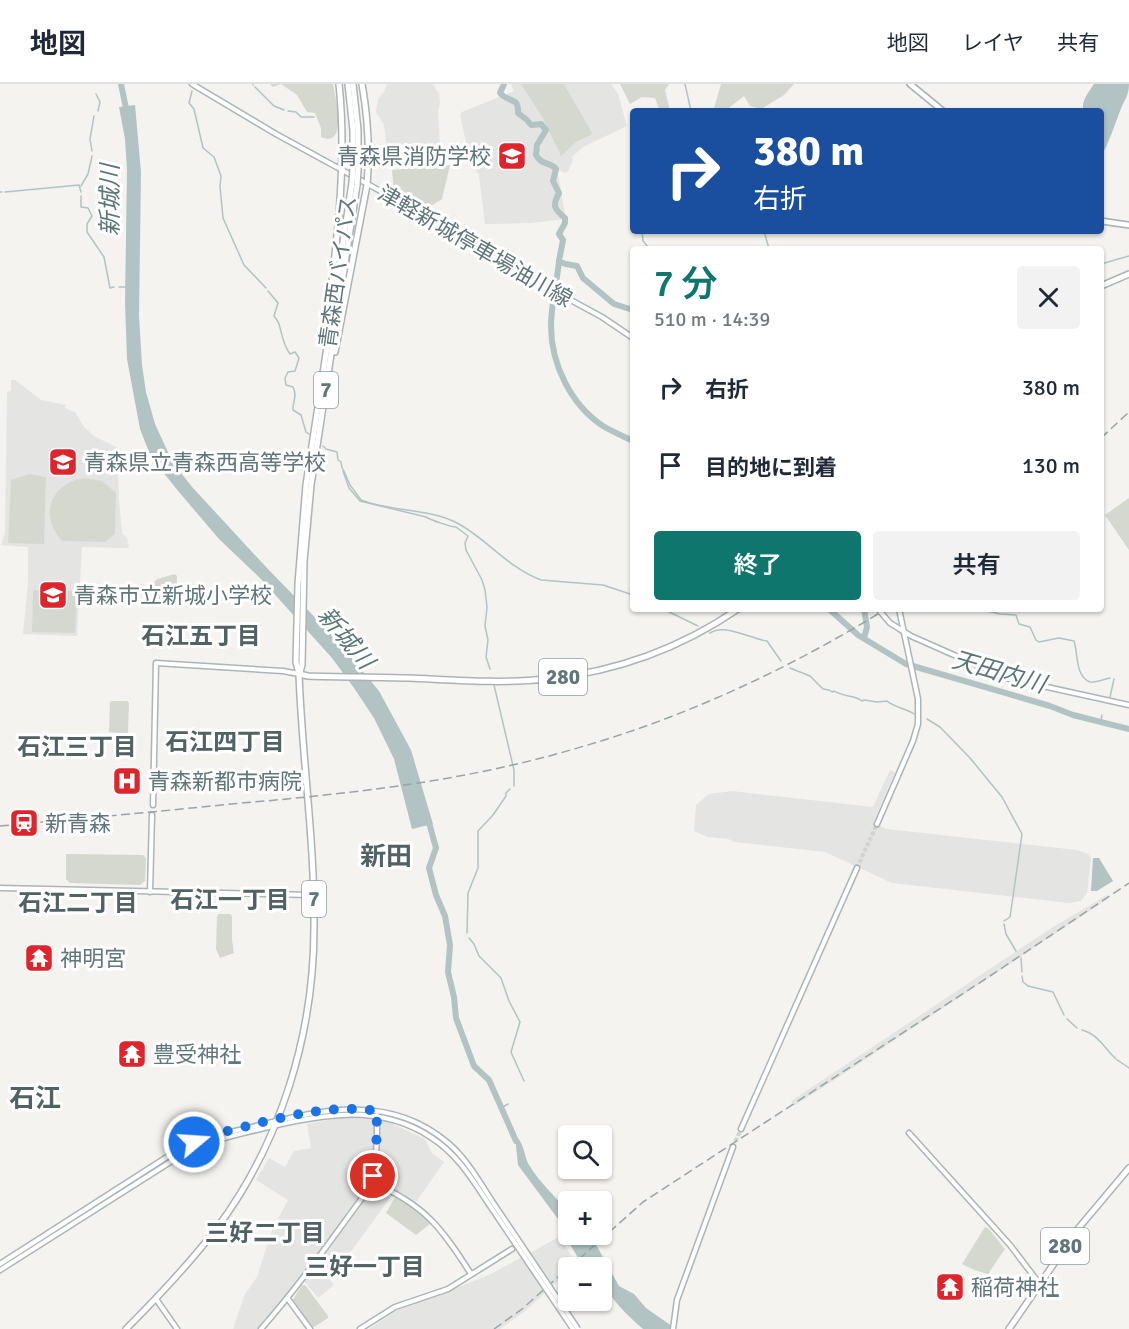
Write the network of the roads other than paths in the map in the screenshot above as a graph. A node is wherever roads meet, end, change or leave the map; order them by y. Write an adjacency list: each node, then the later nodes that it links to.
1 (192, 84): 9 (street, 津軽新城停車場油川線)
2 (339, 84): 9 (highway)
3 (348, 84): 8 (highway, 青森西バイパス / 7)
4 (353, 84): 8 (highway, 青森西バイパス / 7)
5 (362, 84): 11 (highway)
6 (910, 84): 7 (main road)
7 (939, 108)
8 (356, 169): 10 (highway, 青森西バイパス / 7, bridge)
9 (343, 171): 11 (street, 津軽新城停車場油川線); 17 (highway)
10 (354, 184): 17 (highway, 青森西バイパス / 7); 18 (highway, 青森西バイパス / 7)
11 (367, 185): 16 (street, 津軽新城停車場油川線); 18 (highway)
12 (1104, 221): 13 (main road)
13 (1129, 225)
14 (1129, 274): 15 (highway)
15 (1104, 285)
16 (630, 336)
17 (321, 390): 23 (highway, 青森西バイパス / 7)
18 (324, 403): 23 (highway, 青森西バイパス / 7)
19 (733, 612): 23 (highway, 280)
20 (881, 612): 22 (street)
21 (900, 612): 22 (street)
22 (904, 633): 24 (street); 27 (street)
23 (299, 674): 25 (street); 31 (highway, 青森西バイパス / 7)
24 (1129, 705)
25 (153, 805)
26 (152, 815): 30 (street)
27 (877, 824)
28 (857, 868): 34 (street)
29 (0, 888): 30 (street)
30 (150, 892): 31 (street)
31 (314, 895): 33 (highway, 青森西バイパス / 7)
32 (377, 1113): 33 (street); 38 (street); 39 (street)
33 (276, 1123): 41 (street); 42 (street); 45 (highway, 青森西バイパス / 7)
34 (741, 1129)
35 (909, 1133): 44 (street)
36 (733, 1147): 54 (street)
37 (1129, 1168): 44 (highway, 280)
38 (371, 1182): 43 (street); 46 (street)
39 (490, 1202): 52 (street, bridge); 53 (street, bridge)
40 (512, 1249): 43 (street)
41 (0, 1264)
42 (0, 1270)
43 (471, 1274): 51 (street)
44 (1040, 1283): 55 (highway, 280)
45 (155, 1298): 47 (highway, 青森西バイパス / 7); 48 (street)
46 (288, 1299): 49 (street); 50 (street)
47 (126, 1329)
48 (177, 1329)
49 (261, 1329)
50 (310, 1329)
51 (360, 1329)
52 (573, 1329)
53 (578, 1329)
54 (673, 1329)
55 (1009, 1329)

